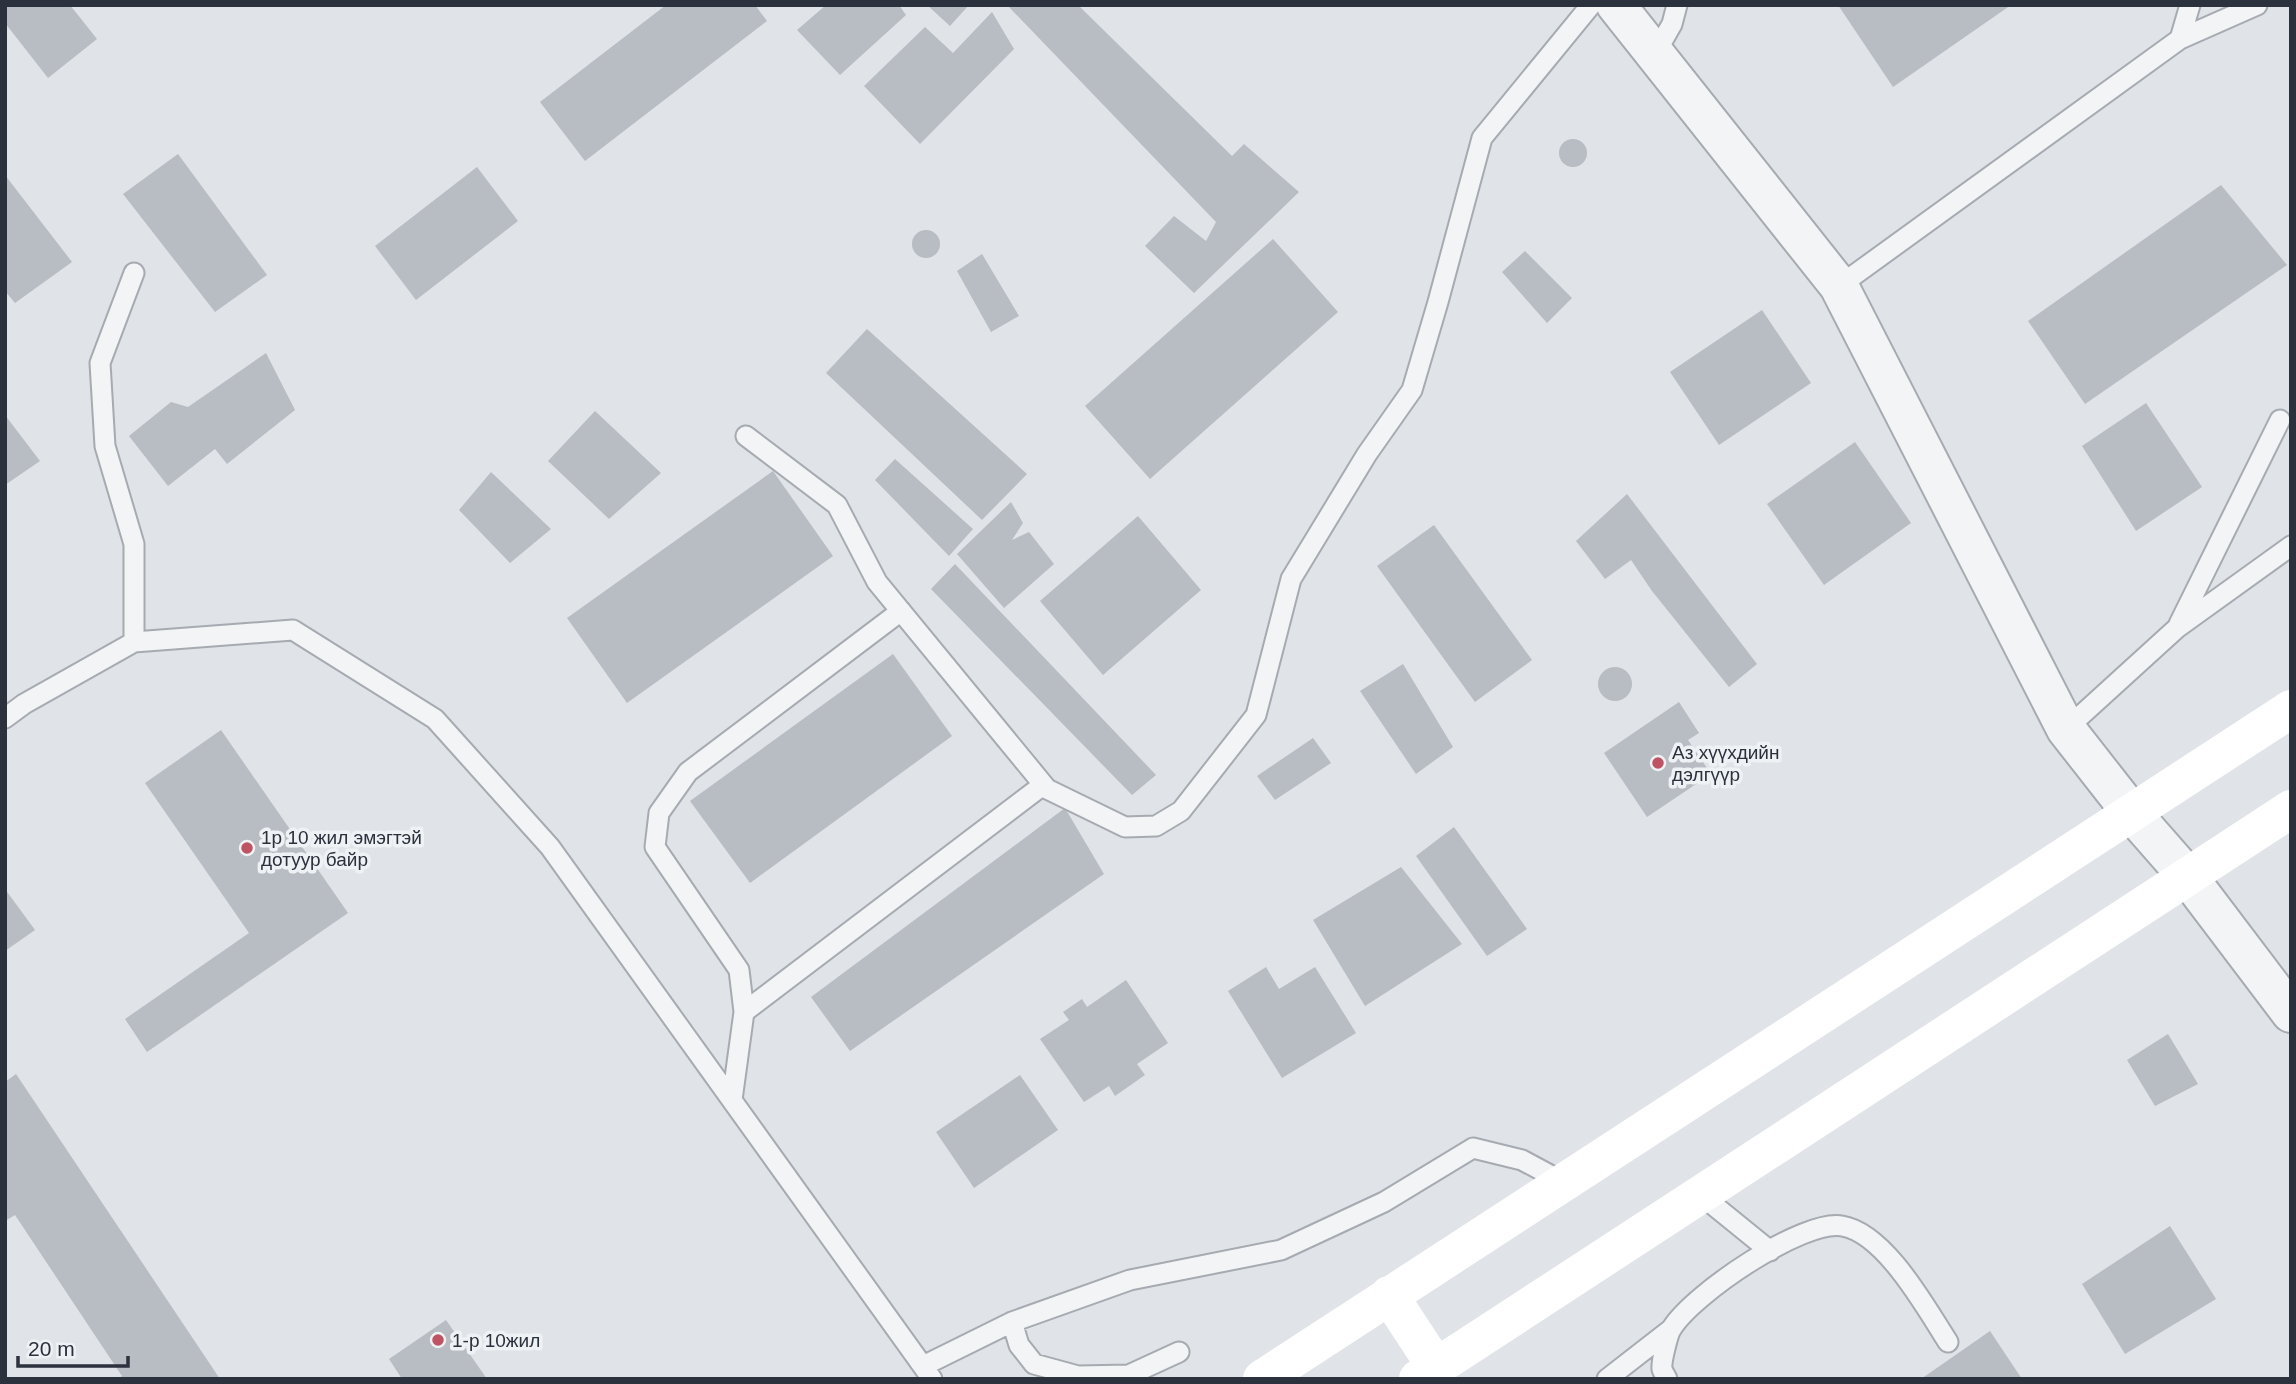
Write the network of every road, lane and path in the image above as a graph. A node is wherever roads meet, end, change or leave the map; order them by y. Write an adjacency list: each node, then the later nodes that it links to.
1 (1591, 5): 19 (lane)
2 (1616, 5): 7 (street)
3 (1677, 5): 7 (lane)
4 (2190, 5): 6 (lane)
5 (2257, 5): 6 (lane)
6 (2180, 39): 9 (lane)
7 (1655, 54): 9 (street)
8 (134, 273): 15 (lane)
9 (1839, 286): 18 (street)
10 (2280, 420): 14 (lane)
11 (746, 436): 13 (lane)
12 (2291, 546): 14 (lane)
13 (901, 611): 19 (lane); 23 (lane)
14 (2177, 628): 18 (lane)
15 (134, 642): 17 (lane); 25 (lane)
16 (2291, 709): 21 (main road)
17 (5, 718)
18 (2066, 729): 21 (street)
19 (1043, 785): 23 (lane)
20 (2291, 809): 22 (main road)
21 (2131, 812): 22 (street); 26 (main road)
22 (2188, 877): 24 (street); 27 (main road)
23 (744, 1012): 25 (lane)
24 (2291, 1013)
25 (732, 1100): 34 (lane)
26 (1563, 1182): 29 (main road); 30 (lane)
27 (1701, 1195): 28 (lane); 35 (main road)
28 (1770, 1251): 31 (lane); 32 (lane)
29 (1389, 1295): 35 (main road); 36 (main road)
30 (1012, 1322): 33 (lane); 34 (lane)
31 (1670, 1329): 37 (lane); 38 (lane)
32 (1948, 1342)
33 (1179, 1352)
34 (928, 1373)
35 (1427, 1373)
36 (1262, 1379)
37 (1607, 1379)
38 (1667, 1379)

